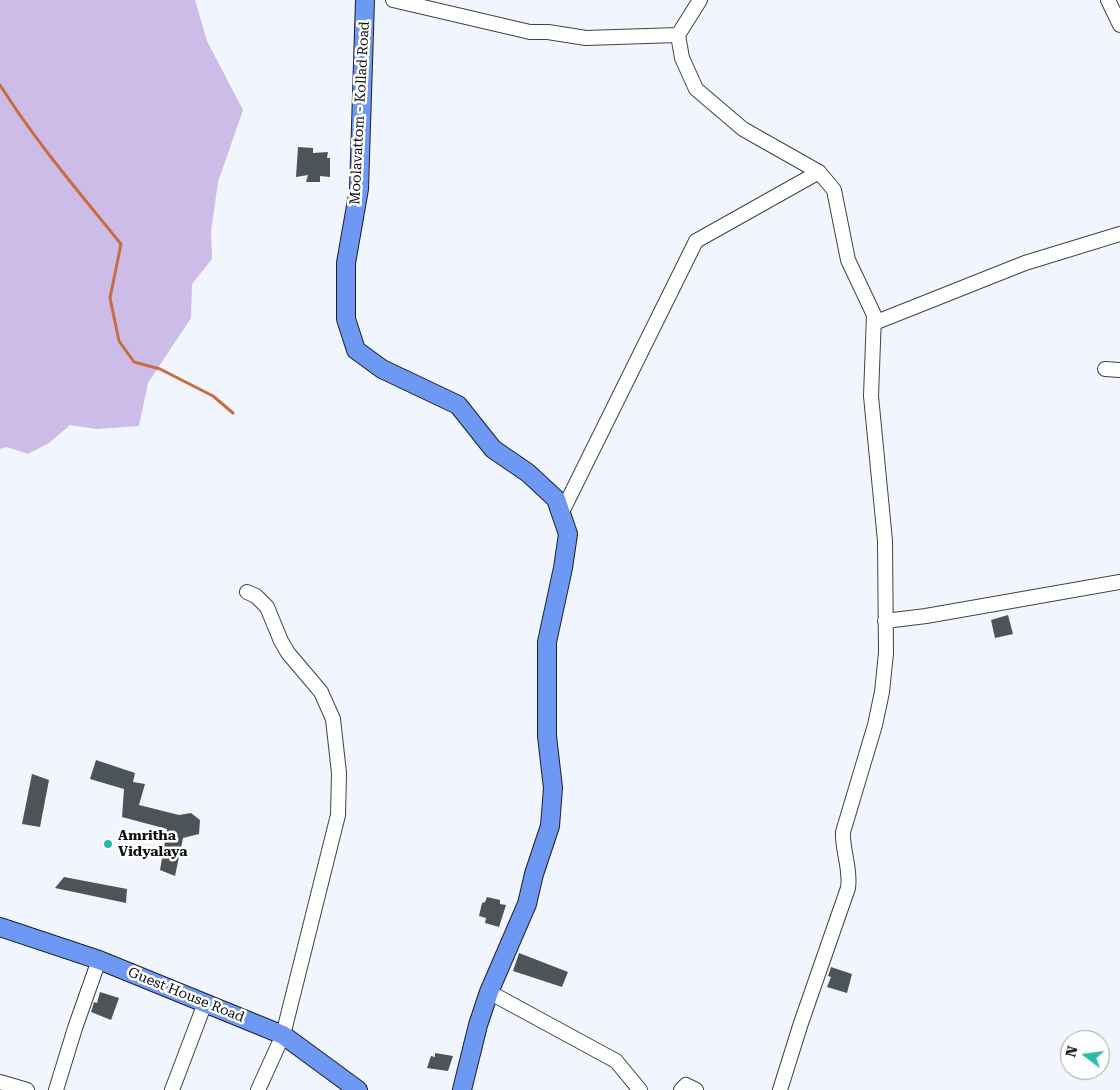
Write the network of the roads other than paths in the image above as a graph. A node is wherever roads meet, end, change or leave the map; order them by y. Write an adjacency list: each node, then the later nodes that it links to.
1 (365, 0): 12 (main road, Moolavattom - Kollad Road)
2 (393, 0): 6 (street)
3 (700, 0): 6 (street)
4 (1108, 0): 5 (street)
5 (1120, 24)
6 (678, 35): 7 (street)
7 (819, 172): 9 (street); 12 (street)
8 (1120, 234): 9 (street)
9 (874, 323): 15 (street)
10 (1105, 369): 11 (street)
11 (1120, 370)
12 (561, 514): 18 (main road, Moolavattom - Kollad Road)
13 (1120, 582): 15 (street)
14 (247, 592): 20 (street)
15 (885, 620): 31 (street)
16 (0, 927): 17 (main road, Guest House Road)
17 (99, 960): 19 (main road, Guest House Road); 23 (street)
18 (489, 992): 27 (main road, Moolavattom - Kollad Road); 28 (street)
19 (205, 1002): 20 (main road, Guest House Road); 24 (street)
20 (284, 1035): 25 (street); 26 (main road, Guest House Road)
21 (0, 1082): 22 (street)
22 (27, 1090)
23 (56, 1090)
24 (172, 1090)
25 (258, 1090)
26 (358, 1090)
27 (462, 1090)
28 (640, 1090)
29 (681, 1090): 30 (street)
30 (696, 1090)
31 (780, 1090)

